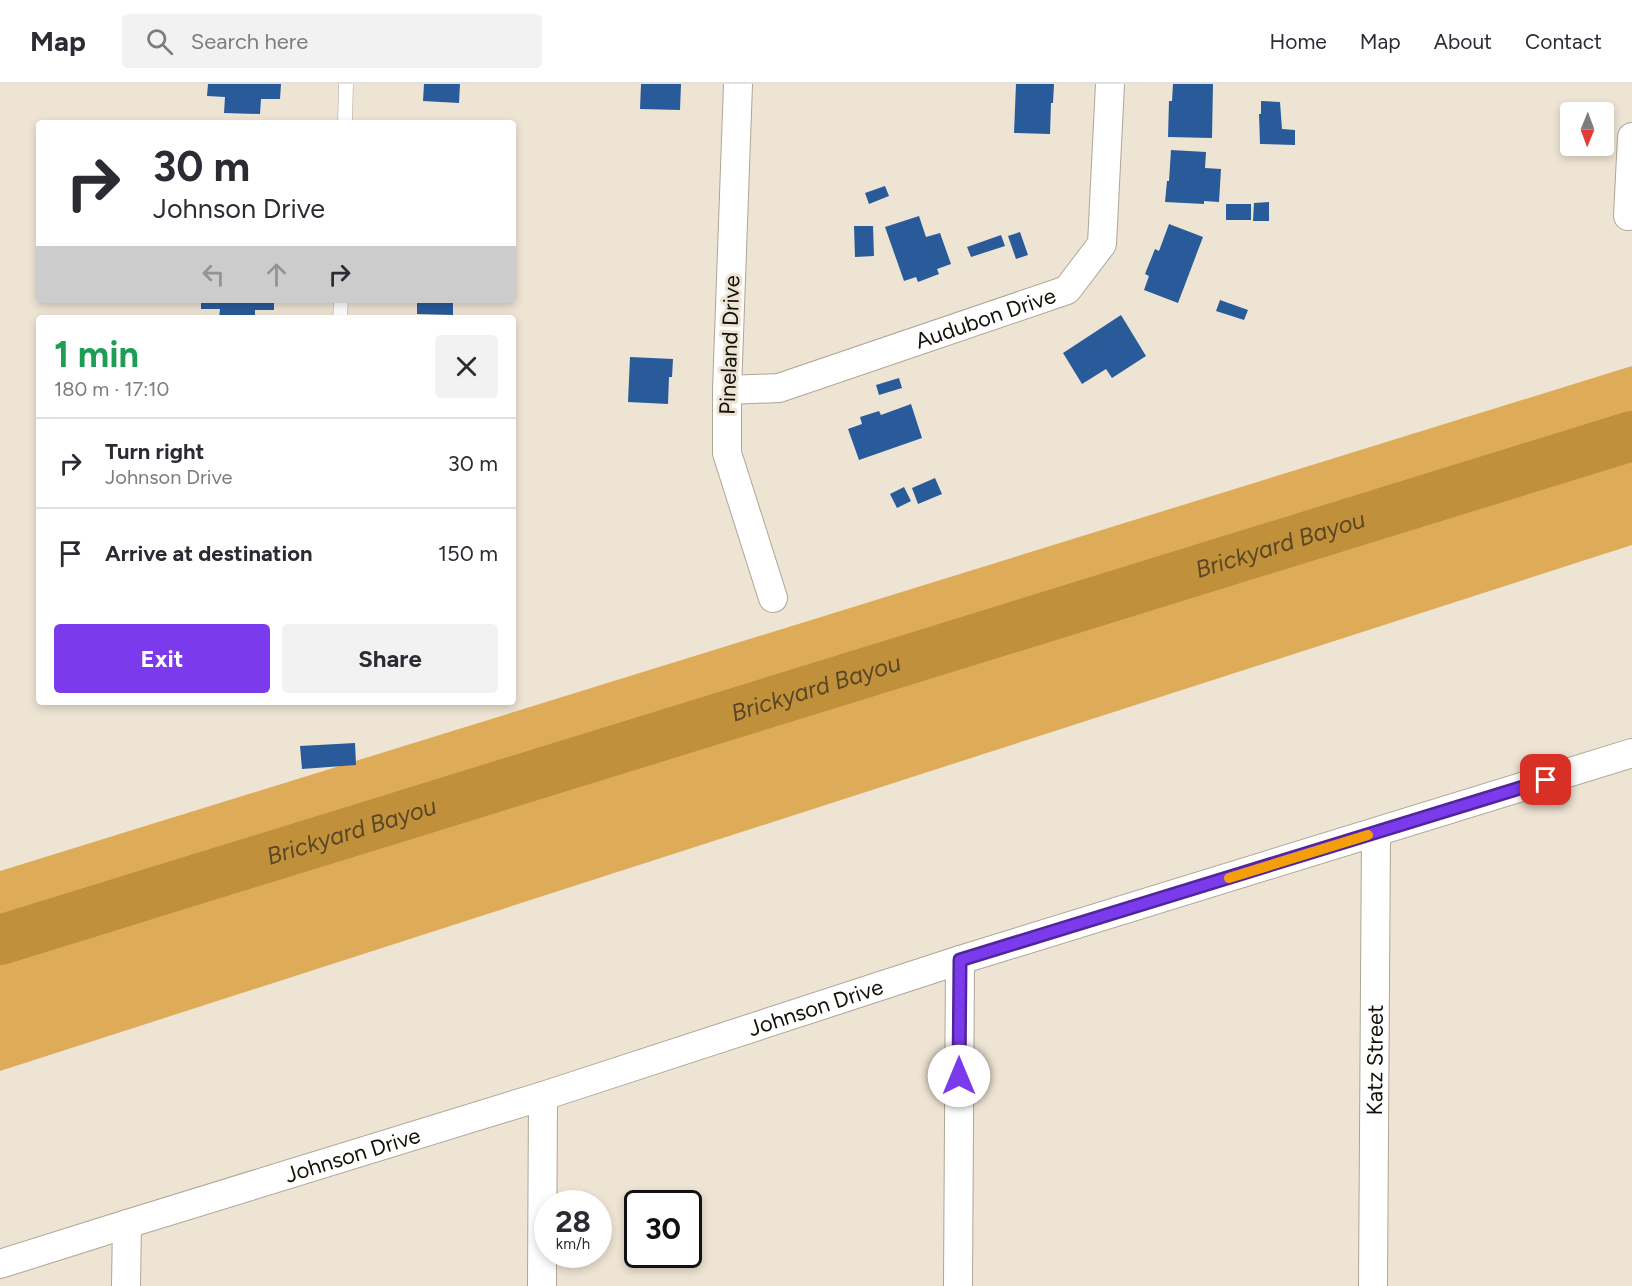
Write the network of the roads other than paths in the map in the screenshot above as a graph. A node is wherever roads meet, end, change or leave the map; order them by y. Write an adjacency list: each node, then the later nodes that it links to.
1 (346, 84): 4 (lane)
2 (738, 84): 7 (street, Pineland Drive)
3 (1110, 84): 7 (street, Audubon Drive)
4 (345, 120)
5 (1632, 137): 6 (street)
6 (1628, 216)
7 (727, 390): 8 (street, Pineland Drive)
8 (773, 598)
9 (1632, 753): 10 (street, Johnson Drive)
10 (1376, 833): 11 (street, Johnson Drive); 18 (street, Katz Street)
11 (960, 960): 12 (street, Johnson Drive); 17 (street)
12 (543, 1096): 13 (street, Johnson Drive); 16 (street)
13 (127, 1224): 14 (street, Johnson Drive); 15 (street)
14 (0, 1264)
15 (126, 1286)
16 (542, 1286)
17 (958, 1286)
18 (1373, 1286)

